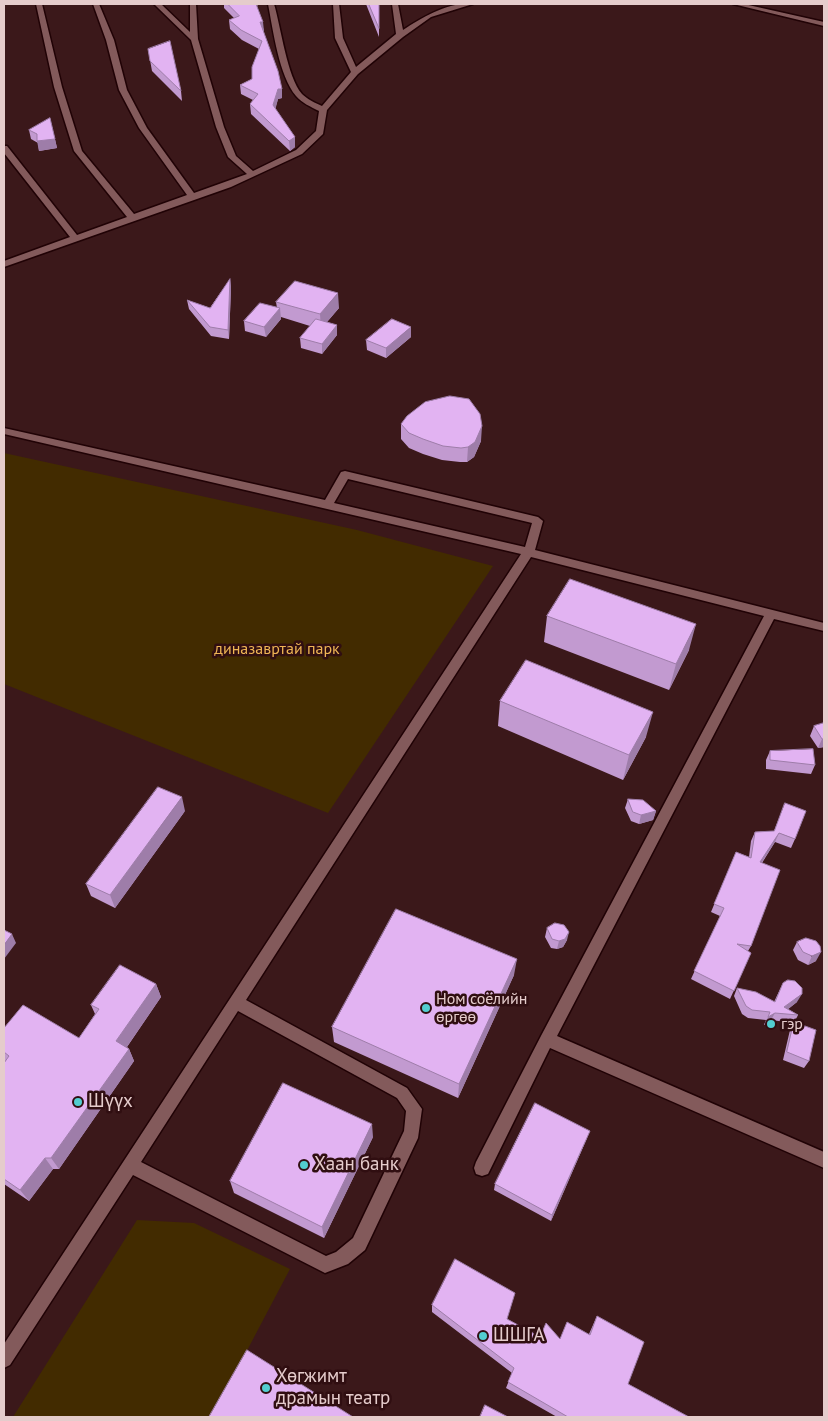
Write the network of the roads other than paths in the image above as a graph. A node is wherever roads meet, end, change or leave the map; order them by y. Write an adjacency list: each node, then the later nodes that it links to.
1 (39, 4): 19 (street)
2 (96, 4): 18 (street)
3 (157, 4): 13 (street)
4 (193, 4): 13 (street)
5 (271, 4): 15 (street)
6 (336, 4): 14 (street)
7 (396, 4): 12 (street)
8 (470, 4): 12 (street)
9 (736, 4): 10 (street)
10 (763, 6): 11 (street)
11 (824, 24)
12 (400, 35): 14 (street)
13 (194, 39): 17 (street)
14 (355, 72): 15 (street)
15 (323, 110): 17 (street)
16 (4, 148): 20 (street)
17 (252, 174): 18 (street)
18 (193, 197): 19 (street)
19 (132, 217): 20 (street)
20 (74, 237): 21 (street)
21 (4, 264)
22 (4, 431): 23 (street)
23 (328, 504): 24 (street); 24 (street)
24 (529, 552): 25 (street); 27 (street)
25 (771, 613): 26 (street); 28 (street)
26 (824, 627)
27 (236, 1002): 30 (street); 30 (street)
28 (547, 1039): 29 (street); 31 (street)
29 (824, 1160)
30 (130, 1165): 32 (street)
31 (482, 1168)
32 (4, 1358)

